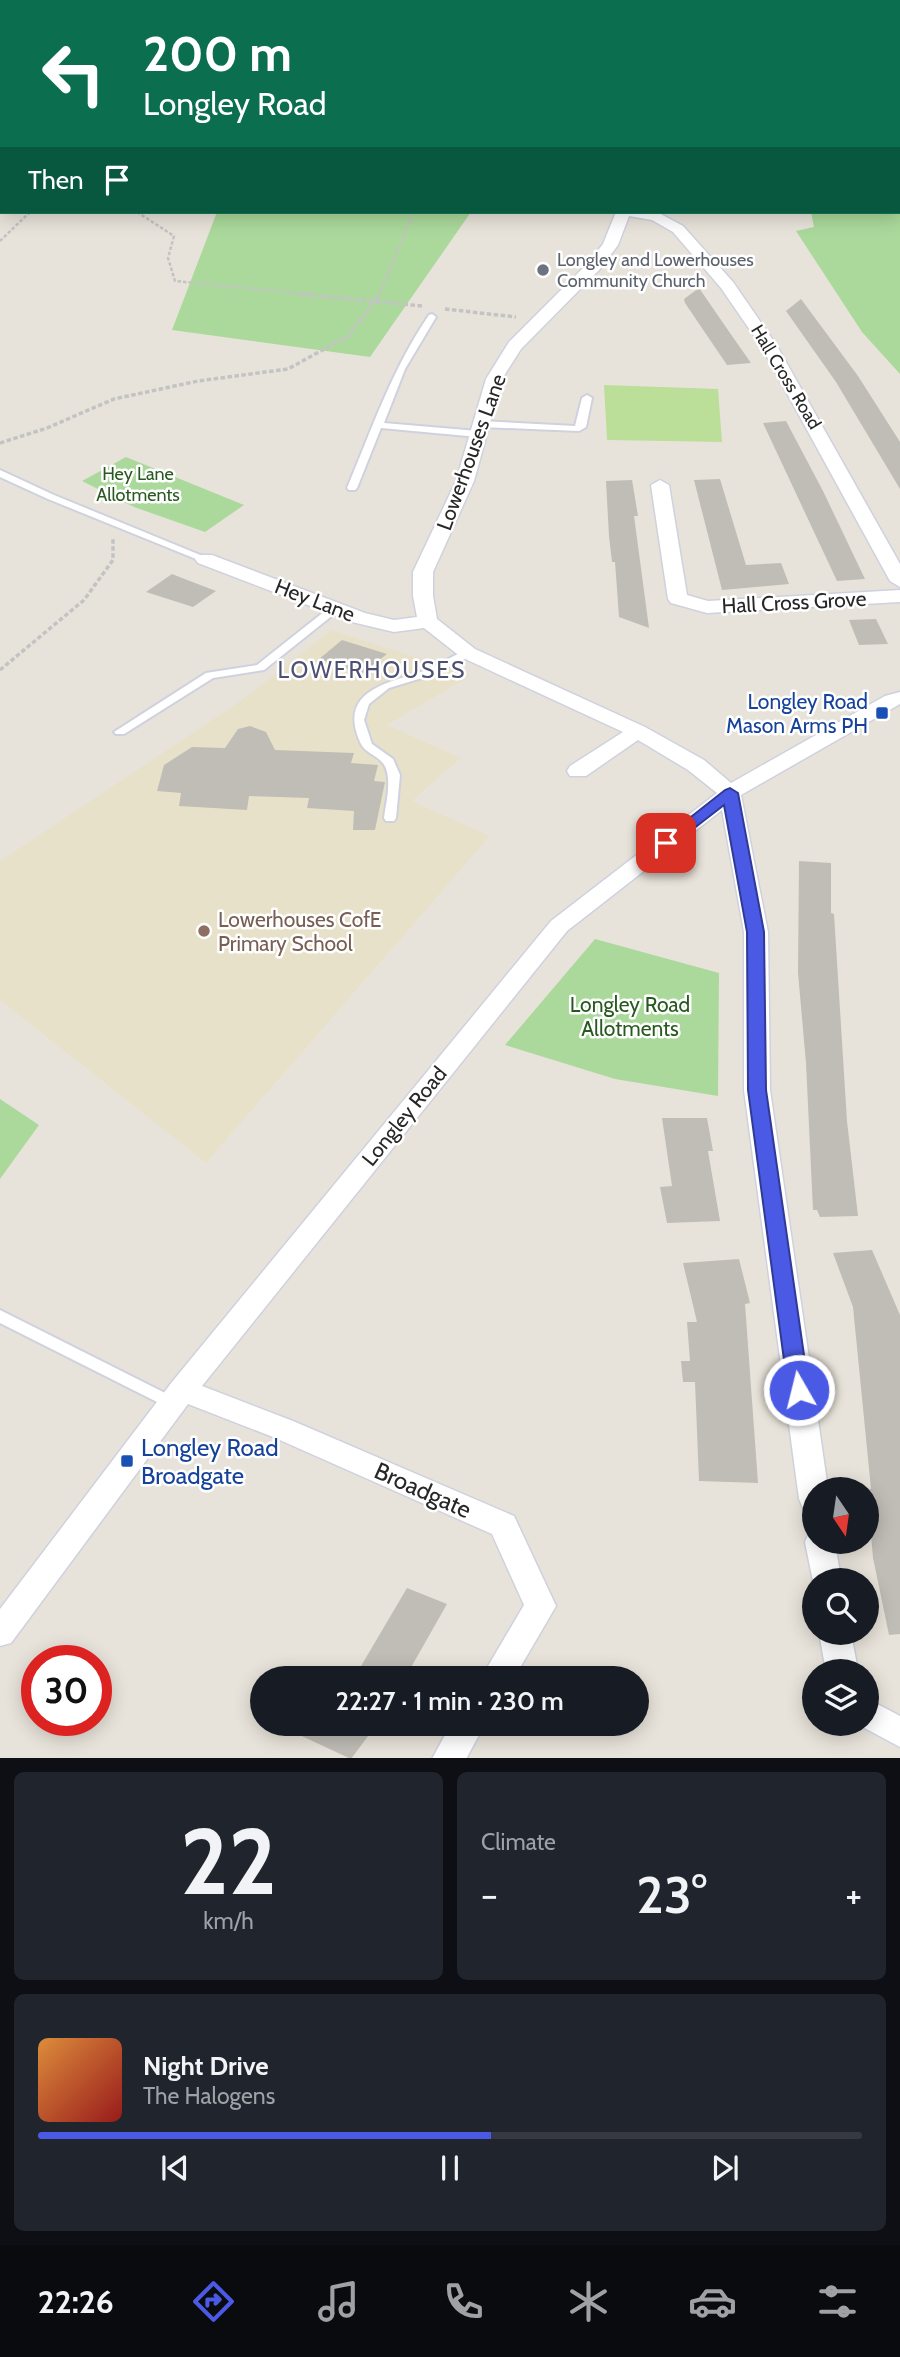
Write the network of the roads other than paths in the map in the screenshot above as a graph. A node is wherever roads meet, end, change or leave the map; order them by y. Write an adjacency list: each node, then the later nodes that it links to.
1 (622, 214): 6 (street, Lowerhouses Lane)
2 (644, 214): 11 (street, Hall Cross Road)
3 (431, 312): 5 (lane)
4 (587, 398): 6 (lane)
5 (378, 425): 6 (lane); 9 (lane)
6 (480, 429): 14 (street, Lowerhouses Lane)
7 (0, 473): 10 (lane)
8 (660, 485): 12 (street, Hall Cross Grove)
9 (352, 488)
10 (205, 559): 13 (street, Hey Lane)
11 (900, 581)
12 (900, 596)
13 (334, 609): 14 (street, Hey Lane); 18 (lane)
14 (428, 621): 15 (street)
15 (468, 653): 17 (street); 21 (lane)
16 (900, 698): 20 (street, Longley Road)
17 (638, 731): 19 (street); 20 (street)
18 (120, 732)
19 (578, 771)
20 (730, 793): 23 (street, Longley Road); 24 (street)
21 (390, 818)
22 (0, 1316): 23 (lane)
23 (177, 1396): 25 (street, Longley Road); 26 (street, Broadgate)
24 (811, 1477)
25 (0, 1633)
26 (504, 1666)
27 (879, 1720): 28 (street)
28 (900, 1733)
29 (462, 1736): 30 (street)
30 (449, 1758)

